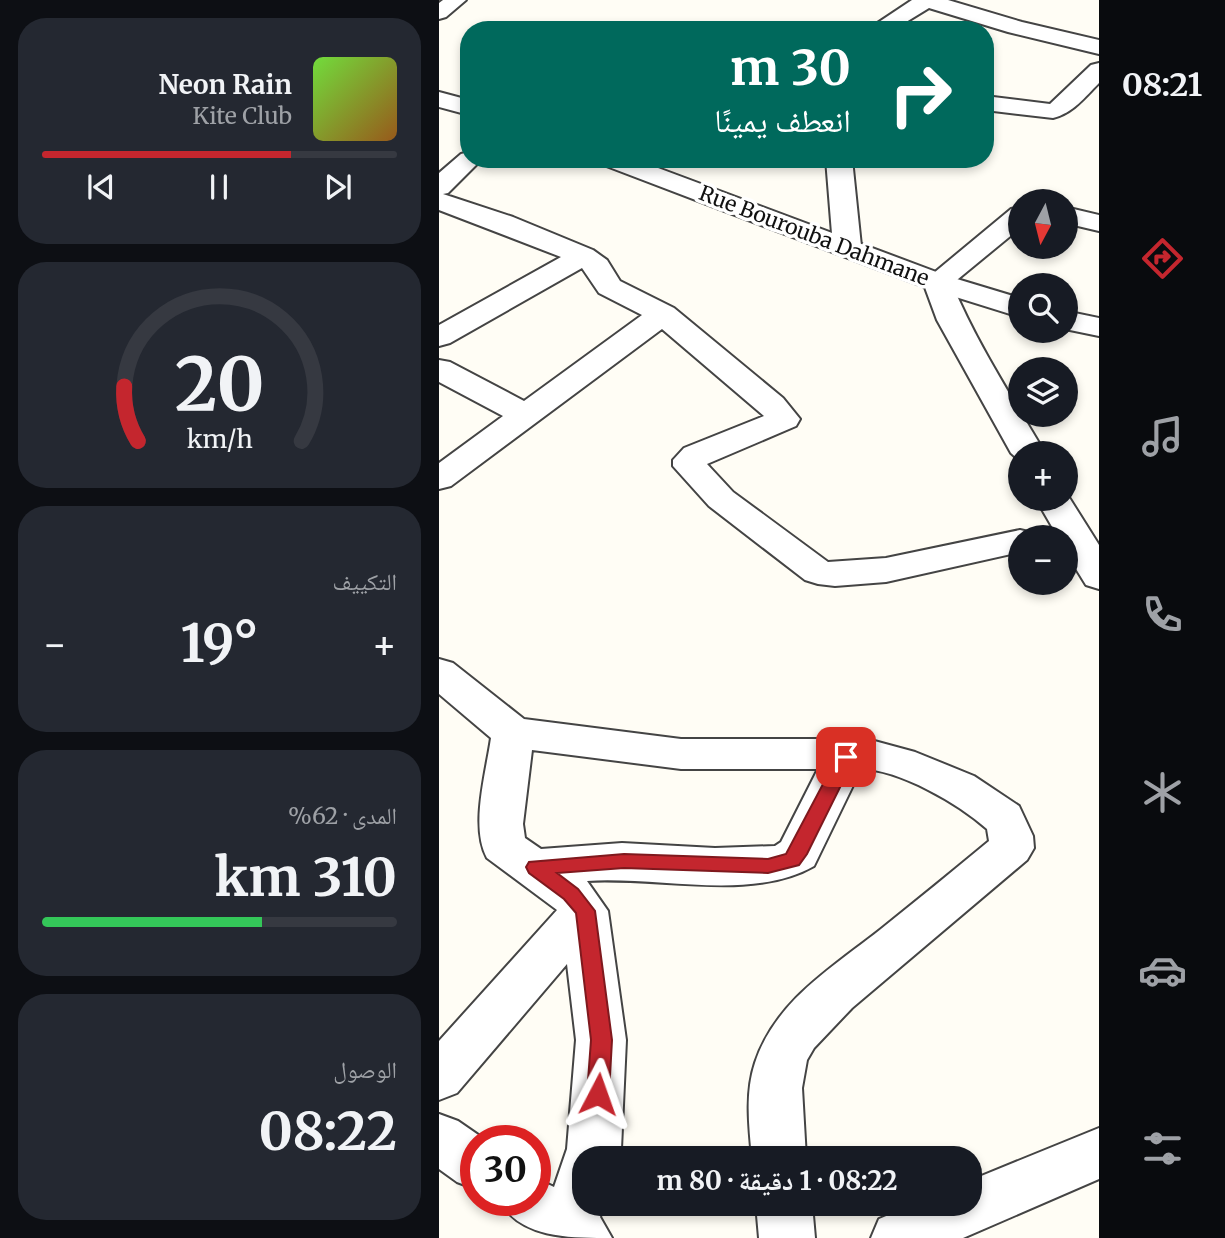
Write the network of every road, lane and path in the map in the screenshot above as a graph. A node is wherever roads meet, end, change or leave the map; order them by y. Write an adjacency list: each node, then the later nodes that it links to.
1 (457, 0): 3 (street)
2 (927, 0): 4 (street); 5 (street)
3 (439, 13)
4 (893, 21)
5 (1099, 47)
6 (1099, 70): 8 (street)
7 (439, 99): 9 (street)
8 (994, 104)
9 (460, 105)
10 (460, 168): 13 (street)
11 (635, 168): 18 (street, Rue Bourouba Dahmane)
12 (840, 168): 18 (street)
13 (439, 187)
14 (439, 201): 19 (street)
15 (1078, 218): 16 (street)
16 (1099, 223)
17 (1008, 225): 20 (street)
18 (847, 246): 20 (street, Rue Bourouba Dahmane)
19 (583, 257): 22 (street); 25 (street)
20 (937, 282): 21 (street, Rue Bourouba Dahmane); 28 (street)
21 (1008, 304)
22 (663, 314): 27 (street); 30 (street)
23 (1078, 323): 24 (street)
24 (1099, 327)
25 (439, 337)
26 (439, 369): 27 (street)
27 (526, 415): 29 (street)
28 (1021, 441)
29 (439, 479)
30 (1008, 543)
31 (1078, 557): 32 (street)
32 (1099, 577)
33 (439, 673): 34 (street)
34 (513, 733): 35 (street); 36 (street)
35 (846, 757): 36 (street); 41 (street)
36 (536, 867): 37 (street)
37 (585, 911): 38 (street); 40 (street)
38 (439, 1077)
39 (439, 1138): 42 (street)
40 (594, 1146)
41 (778, 1146)
42 (460, 1153)
43 (1099, 1153): 46 (street)
44 (785, 1216): 45 (street)
45 (787, 1238)
46 (899, 1238)

